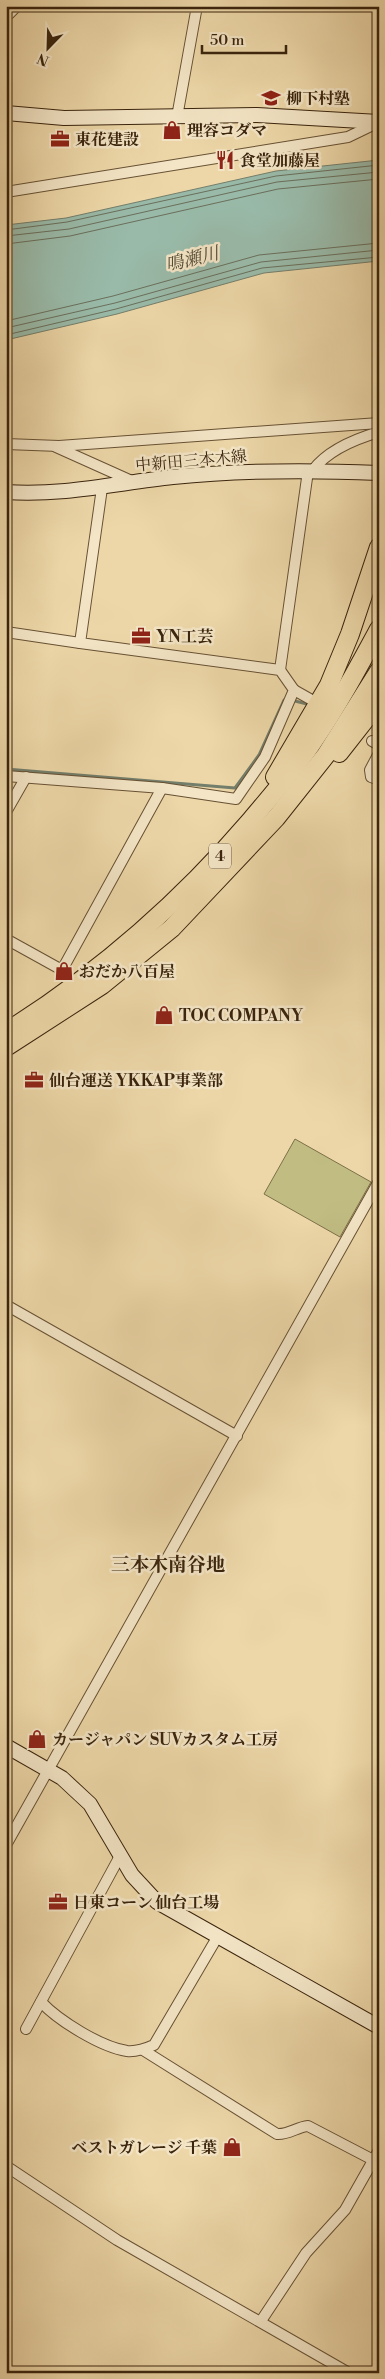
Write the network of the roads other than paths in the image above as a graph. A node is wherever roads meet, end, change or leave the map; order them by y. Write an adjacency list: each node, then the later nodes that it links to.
1 (17, 6): 3 (street)
2 (197, 6): 5 (street)
3 (6, 17)
4 (6, 113): 5 (main road)
5 (177, 117): 6 (main road)
6 (379, 122): 7 (street)
7 (6, 192)
8 (379, 423): 11 (street)
9 (379, 432): 12 (street)
10 (6, 444): 11 (street)
11 (52, 446): 14 (street)
12 (311, 470): 13 (main road, 中新田三本木線); 14 (main road, 中新田三本木線); 21 (street)
13 (379, 473)
14 (134, 482): 15 (main road, 中新田三本木線)
15 (102, 488): 16 (main road, 中新田三本木線); 20 (street)
16 (6, 492)
17 (379, 547): 32 (highway)
18 (379, 629): 32 (highway, 4)
19 (6, 632): 20 (street)
20 (80, 643): 21 (street)
21 (280, 670): 23 (street)
22 (379, 671): 33 (highway, 4)
23 (294, 690): 24 (street); 30 (street)
24 (310, 699)
25 (379, 702): 33 (highway)
26 (379, 754): 29 (street)
27 (6, 776): 28 (street)
28 (26, 777): 30 (street); 31 (street)
29 (379, 780)
30 (162, 788): 35 (street)
31 (6, 812)
32 (248, 823): 36 (highway, 4)
33 (221, 877): 38 (highway, 4)
34 (6, 939): 35 (street)
35 (62, 970): 36 (street)
36 (74, 987): 37 (highway, 4)
37 (6, 1032)
38 (6, 1047)
39 (379, 1181): 41 (street)
40 (6, 1305): 41 (street)
41 (237, 1436): 43 (street)
42 (6, 1746): 43 (main road)
43 (48, 1770): 44 (street); 45 (main road)
44 (6, 1845)
45 (120, 1856): 46 (main road); 47 (street)
46 (218, 1936): 48 (main road); 50 (street)
47 (41, 2002): 49 (street); 50 (street)
48 (379, 2027)
49 (26, 2029)
50 (143, 2050): 52 (street)
51 (379, 2150): 52 (street)
52 (376, 2162): 54 (street)
53 (6, 2166): 54 (street)
54 (261, 2321): 55 (street)
55 (349, 2373)

